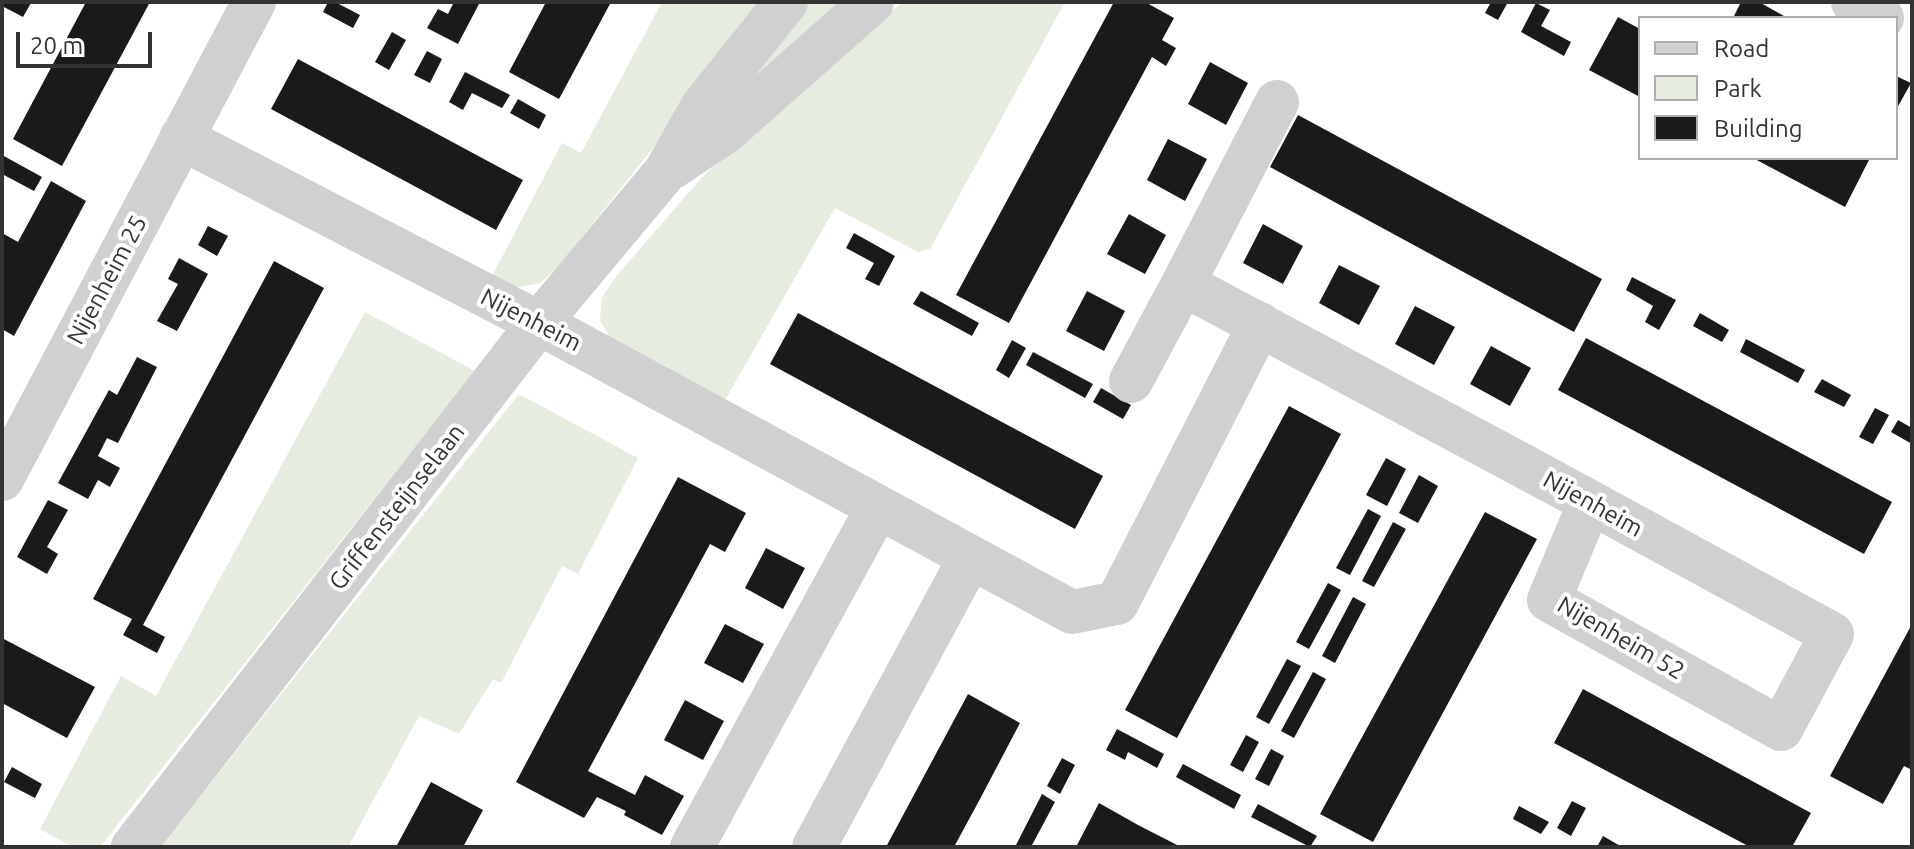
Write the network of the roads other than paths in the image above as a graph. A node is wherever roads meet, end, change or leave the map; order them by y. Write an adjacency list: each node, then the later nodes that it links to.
1 (254, 2): 9 (street, Nijenheim 25)
2 (786, 2): 10 (street, Griffensteijnselaan)
3 (872, 2): 10 (street, Griffensteijnselaan)
4 (1853, 2): 5 (street)
5 (1878, 16)
6 (1912, 18): 7 (street)
7 (1898, 27)
8 (1277, 102): 11 (street)
9 (181, 138): 12 (street, Nijenheim); 15 (street, Nijenheim 25)
10 (666, 171): 12 (street, Griffensteijnselaan)
11 (1183, 284): 13 (street, Nijenheim); 14 (street)
12 (539, 323): 18 (street, Nijenheim); 21 (street, Griffensteijnselaan)
13 (1260, 324): 17 (street, Nijenheim); 19 (street, Nijenheim)
14 (1131, 381)
15 (17, 414): 16 (street, Nijenheim 25)
16 (2, 479)
17 (1590, 502): 20 (street, Nijenheim 52); 20 (street, Nijenheim)
18 (878, 507): 19 (street, Nijenheim); 22 (street)
19 (970, 558): 23 (street)
20 (1781, 729)
21 (133, 847)
22 (692, 847)
23 (814, 847)

